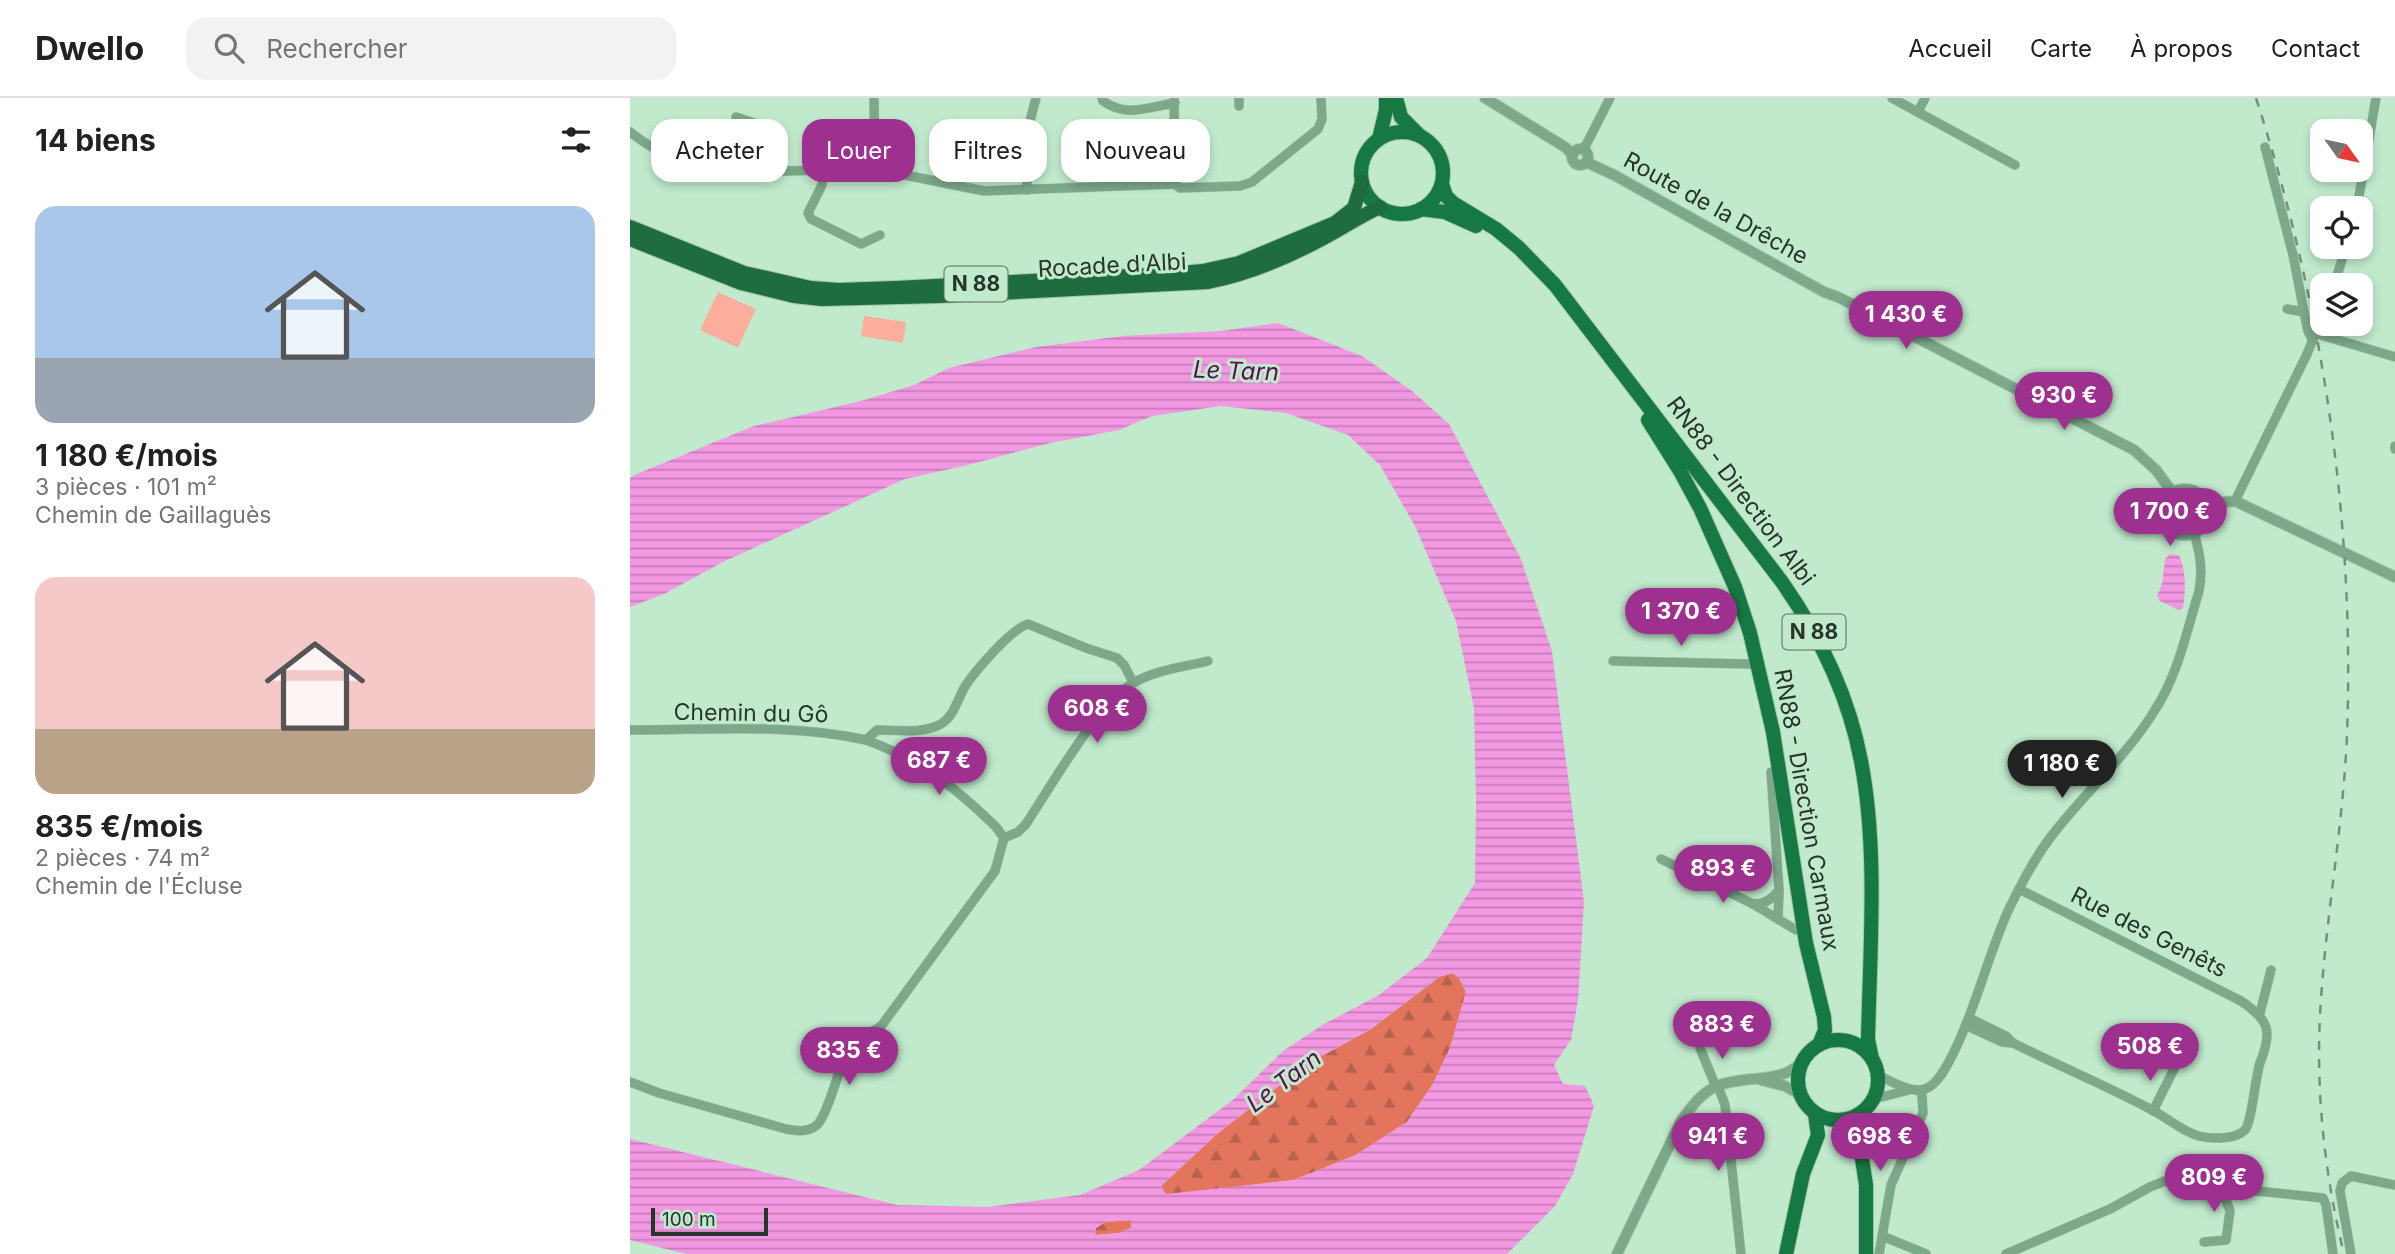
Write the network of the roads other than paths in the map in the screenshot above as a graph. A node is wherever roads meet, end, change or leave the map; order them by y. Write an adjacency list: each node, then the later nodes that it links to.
1 (874, 98): 16 (street)
2 (1036, 98): 29 (street)
3 (1102, 98): 12 (street)
4 (1321, 98): 27 (street)
5 (1386, 98): 19 (main road)
6 (1396, 98): 18 (main road)
7 (1485, 98): 22 (street, Route de la Drêche)
8 (1610, 98): 22 (street)
9 (1892, 98): 13 (street)
10 (1925, 98): 13 (street)
11 (2376, 98): 30 (street)
12 (1175, 101): 27 (street)
13 (1918, 112): 23 (street)
14 (736, 117): 15 (street)
15 (742, 119)
16 (874, 119)
17 (630, 132): 20 (street)
18 (1420, 136): 19 (main road); 28 (main road)
19 (1379, 139): 26 (main road)
20 (651, 145)
21 (2265, 147): 37 (street)
22 (1582, 156): 43 (street, Route de la Drêche)
23 (2015, 165)
24 (915, 177): 29 (street)
25 (822, 182): 34 (street)
26 (1362, 182): 31 (main road); 33 (highway, Rocade d'Albi / N 88)
27 (1175, 184): 29 (street)
28 (1442, 184): 32 (main road); 68 (main road, RN88 - Direction Albi / N 88)
29 (1027, 190)
30 (2359, 196)
31 (1380, 207): 32 (main road); 35 (highway, Rocade d'Albi / N 88)
32 (1421, 209): 42 (main road, RN88 - Direction Carmaux / N 88)
33 (630, 227)
34 (880, 235)
35 (630, 239)
36 (2287, 309): 37 (street)
37 (2304, 312): 40 (street)
38 (2315, 336): 40 (street)
39 (2324, 336): 41 (street)
40 (2313, 341): 44 (street)
41 (2395, 357)
42 (1642, 412): 50 (main road); 63 (main road, RN88 - Direction Carmaux / N 88)
43 (2173, 494): 45 (street); 46 (street)
44 (2235, 501): 45 (street); 47 (street)
45 (2206, 504): 46 (street)
46 (2193, 533): 57 (street)
47 (2395, 577)
48 (1613, 661): 50 (street)
49 (1208, 662): 51 (street)
50 (1751, 664): 54 (main road)
51 (1133, 682): 53 (street, Chemin du Gô); 55 (street)
52 (630, 730): 53 (street, Chemin du Gô)
53 (866, 740): 55 (street)
54 (1771, 772): 58 (street); 61 (main road)
55 (1004, 838): 73 (street)
56 (1661, 859): 59 (street)
57 (2019, 889): 64 (street, Rue des Genêts); 65 (street)
58 (1779, 890): 59 (street); 60 (street)
59 (1753, 904): 60 (street)
60 (1778, 919): 61 (street)
61 (1796, 930): 63 (main road)
62 (2271, 970): 64 (street)
63 (1821, 1008): 66 (main road, RN88 - Direction Carmaux / N 88)
64 (2260, 1013): 78 (street)
65 (1968, 1022): 75 (street); 78 (street)
66 (1819, 1045): 68 (main road); 69 (main road)
67 (1700, 1048): 74 (street)
68 (1872, 1059): 71 (main road)
69 (1802, 1063): 72 (street); 76 (main road)
70 (2174, 1069): 78 (street)
71 (1878, 1075): 75 (street); 77 (main road)
72 (1759, 1079): 74 (street); 76 (street)
73 (630, 1082)
74 (1717, 1086): 85 (street); 86 (street)
75 (1915, 1090): 77 (street); 83 (street)
76 (1801, 1095): 79 (main road)
77 (1874, 1099): 80 (main road)
78 (2153, 1111)
79 (1815, 1114): 80 (main road); 87 (main road)
80 (1859, 1115): 88 (main road)
81 (2395, 1185): 93 (street)
82 (2221, 1188): 84 (street); 91 (street); 92 (street)
83 (1881, 1236): 89 (street); 90 (street)
84 (2204, 1242)
85 (1617, 1254)
86 (1741, 1254)
87 (1786, 1254)
88 (1866, 1254)
89 (1879, 1254)
90 (1926, 1254)
91 (2006, 1254)
92 (2333, 1254)
93 (2351, 1254)

